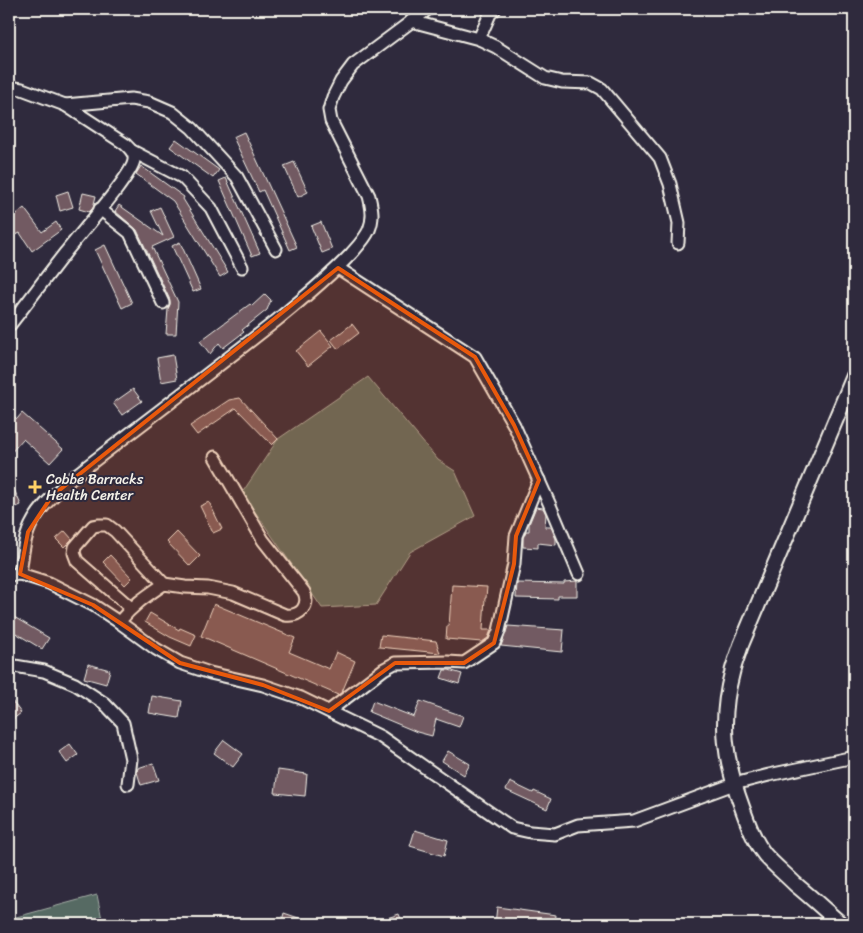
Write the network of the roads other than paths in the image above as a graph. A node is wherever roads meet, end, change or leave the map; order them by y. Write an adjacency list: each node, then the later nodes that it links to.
1 (428, 9): 3 (street)
2 (495, 9): 4 (street)
3 (411, 21): 4 (street); 12 (street)
4 (479, 40): 9 (street)
5 (9, 87): 6 (street)
6 (64, 106): 7 (street); 10 (street)
7 (132, 151): 8 (street); 11 (street)
8 (100, 209): 13 (street); 14 (street)
9 (678, 243)
10 (276, 249)
11 (242, 267)
12 (338, 268): 17 (street); 18 (street)
13 (163, 303)
14 (9, 326)
15 (854, 376): 27 (main road)
16 (215, 457): 20 (street)
17 (539, 480): 19 (street); 24 (street)
18 (14, 574): 22 (street)
19 (579, 574)
20 (164, 584): 21 (street); 21 (street)
21 (131, 608): 22 (street)
22 (120, 622): 24 (street)
23 (9, 665): 26 (street)
24 (329, 711): 27 (street)
25 (854, 757): 27 (street)
26 (128, 784)
27 (734, 784): 28 (main road)
28 (841, 924)

